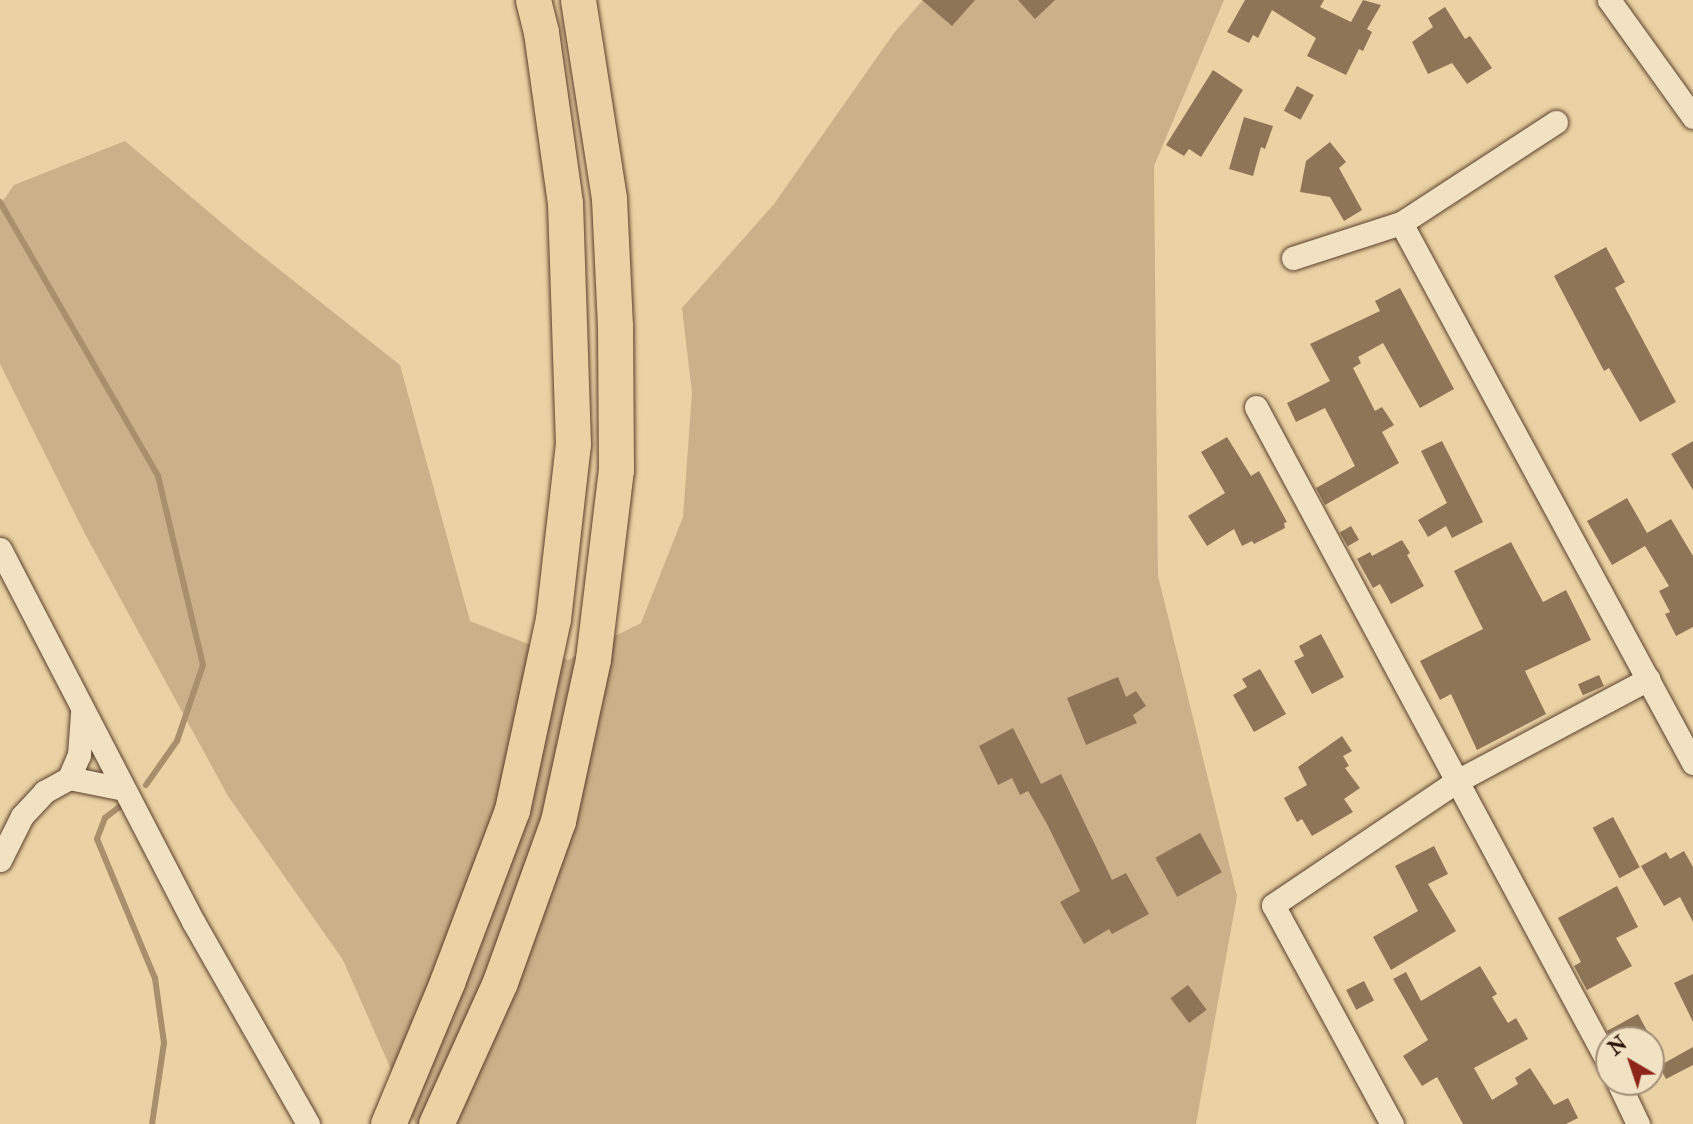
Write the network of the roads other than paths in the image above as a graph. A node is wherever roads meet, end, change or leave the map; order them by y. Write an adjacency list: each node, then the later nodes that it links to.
1 (533, 0): 20 (highway)
2 (578, 0): 21 (highway)
3 (1609, 0): 4 (street)
4 (1693, 117)
5 (1556, 122): 6 (street)
6 (1401, 223): 7 (street); 10 (street)
7 (1293, 258)
8 (1256, 407): 14 (street)
9 (0, 549): 11 (street)
10 (1648, 680): 12 (street); 14 (street)
11 (82, 710): 13 (street); 15 (street)
12 (1693, 763)
13 (69, 778): 15 (street); 16 (street)
14 (1457, 781): 17 (street); 22 (street)
15 (124, 789): 19 (street)
16 (0, 860)
17 (1595, 1038)
18 (1625, 1096): 23 (street)
19 (308, 1124)
20 (388, 1124)
21 (436, 1124)
22 (1392, 1124)
23 (1638, 1124)

